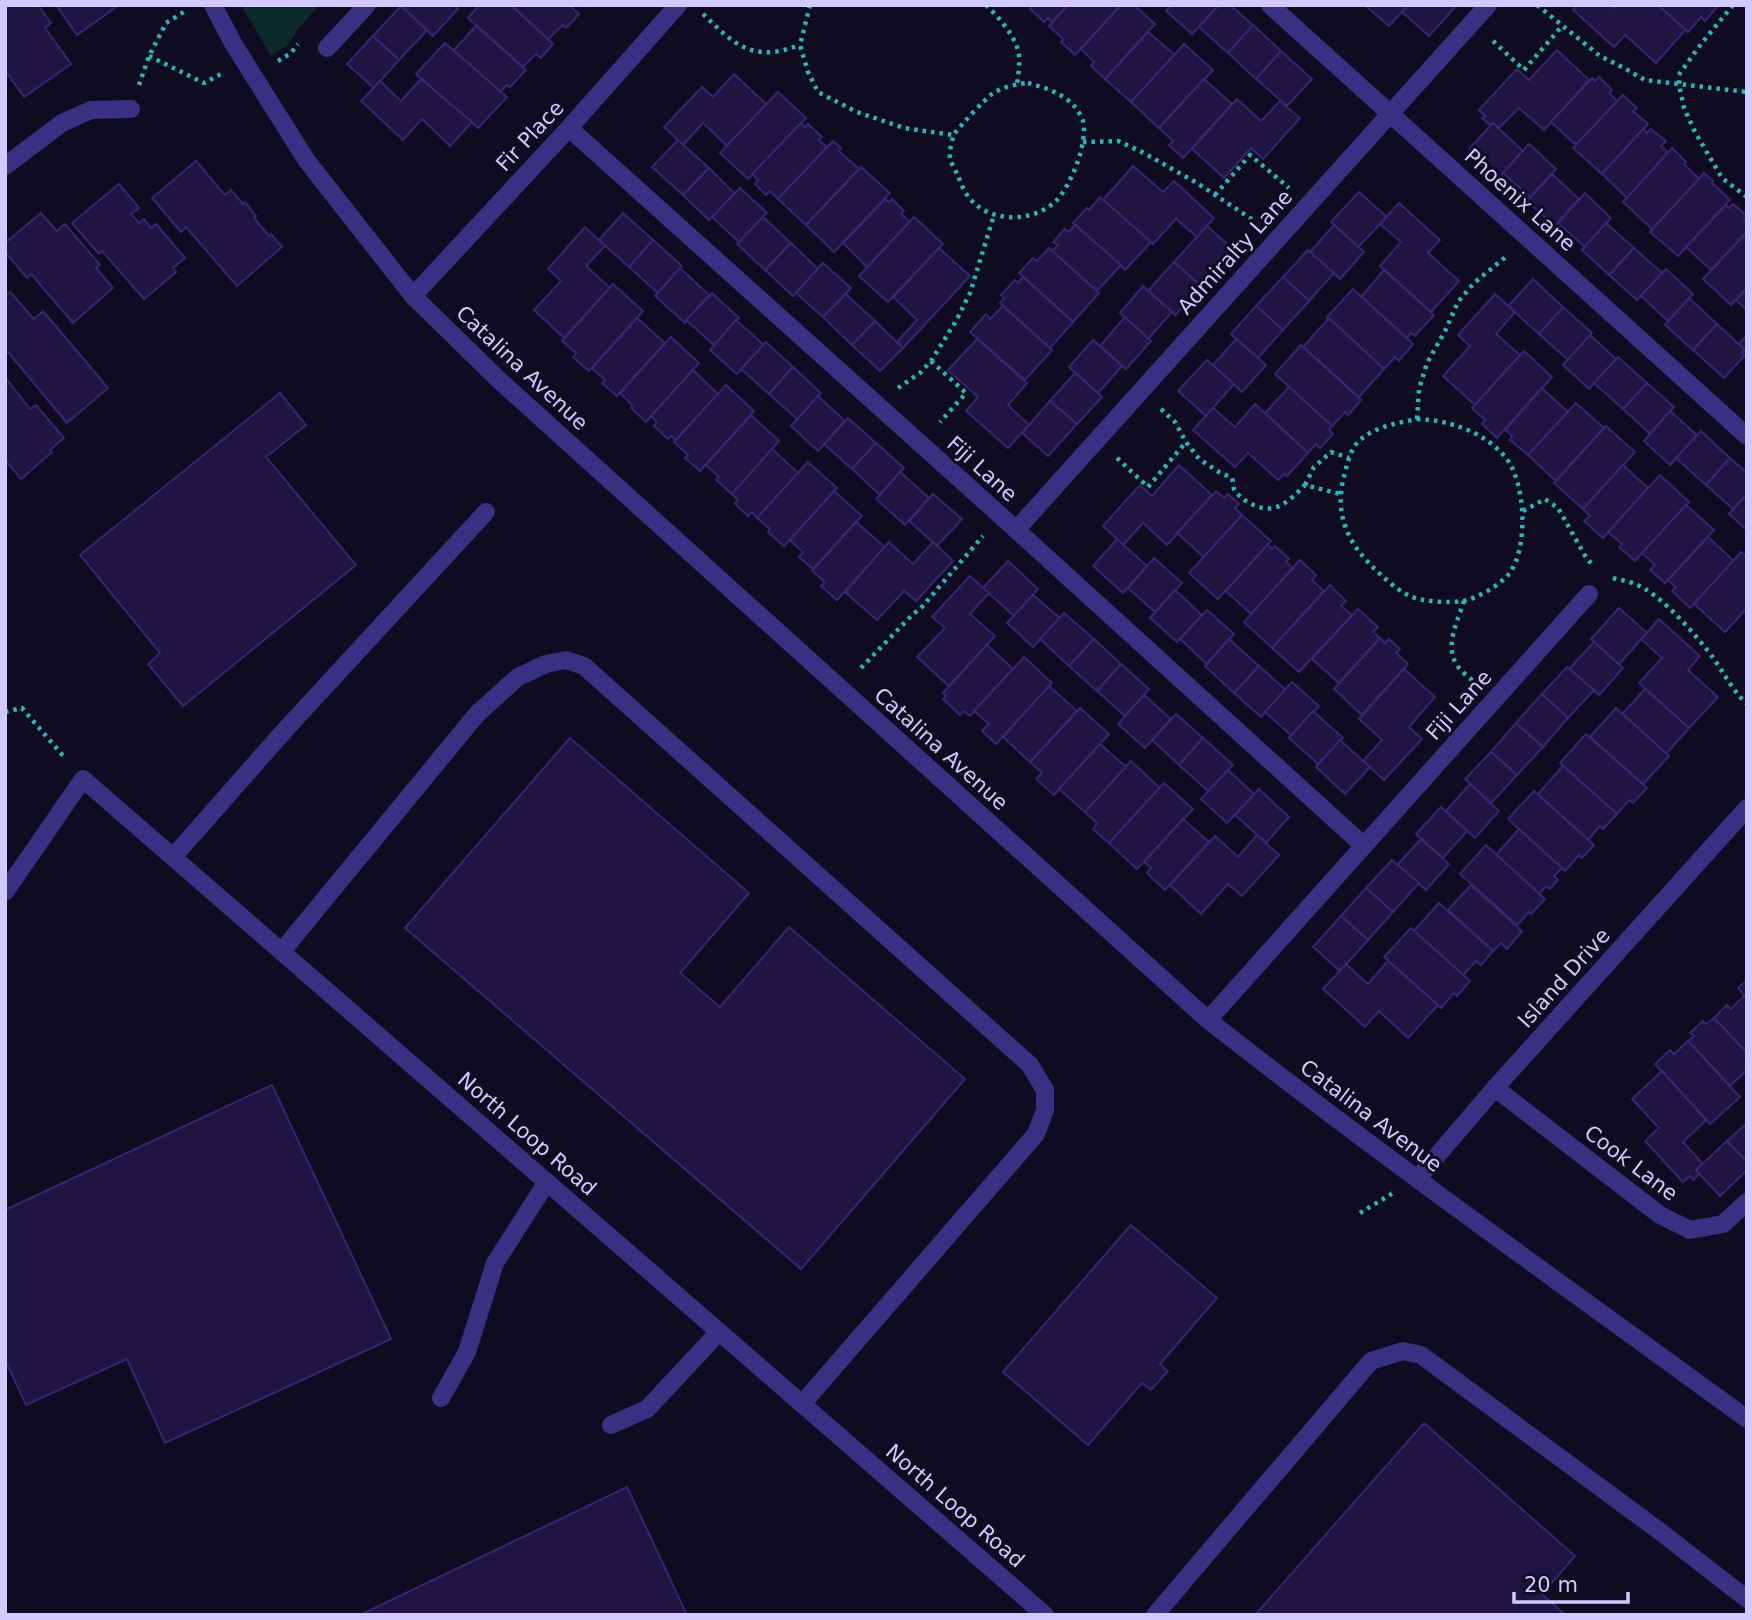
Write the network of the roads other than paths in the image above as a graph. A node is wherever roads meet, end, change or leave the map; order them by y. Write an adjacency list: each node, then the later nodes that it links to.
1 (213, 5): 11 (street, Catalina Avenue)
2 (367, 5): 6 (street)
3 (678, 5): 9 (street, Fir Place)
4 (1270, 5): 8 (street, Phoenix Lane)
5 (1488, 5): 8 (street, Admiralty Lane)
6 (327, 48)
7 (131, 109): 10 (street)
8 (1390, 113): 12 (street, Phoenix Lane); 14 (street, Admiralty Lane)
9 (569, 128): 11 (street, Fir Place); 14 (street, Fiji Lane)
10 (5, 166)
11 (413, 296): 21 (street, Catalina Avenue)
12 (1744, 429)
13 (486, 512): 18 (street)
14 (1016, 530): 17 (street, Fiji Lane)
15 (1589, 594): 17 (street, Fiji Lane)
16 (1747, 808): 22 (street, Island Drive)
17 (1363, 845): 21 (street, Fiji Lane)
18 (173, 857): 19 (street, North Loop Road); 20 (street, North Loop Road)
19 (5, 892)
20 (282, 951): 24 (street, North Loop Road); 28 (street)
21 (1208, 1020): 23 (street, Catalina Avenue)
22 (1495, 1088): 23 (street, Island Drive); 25 (street, Cook Lane)
23 (1417, 1179): 29 (street, Catalina Avenue)
24 (547, 1182): 26 (street, North Loop Road); 27 (street)
25 (1747, 1202)
26 (719, 1332): 28 (street, North Loop Road); 30 (street)
27 (441, 1398)
28 (802, 1404): 32 (street, North Loop Road)
29 (1747, 1419)
30 (611, 1425)
31 (1747, 1599): 33 (street)
32 (1045, 1615)
33 (1155, 1615)

